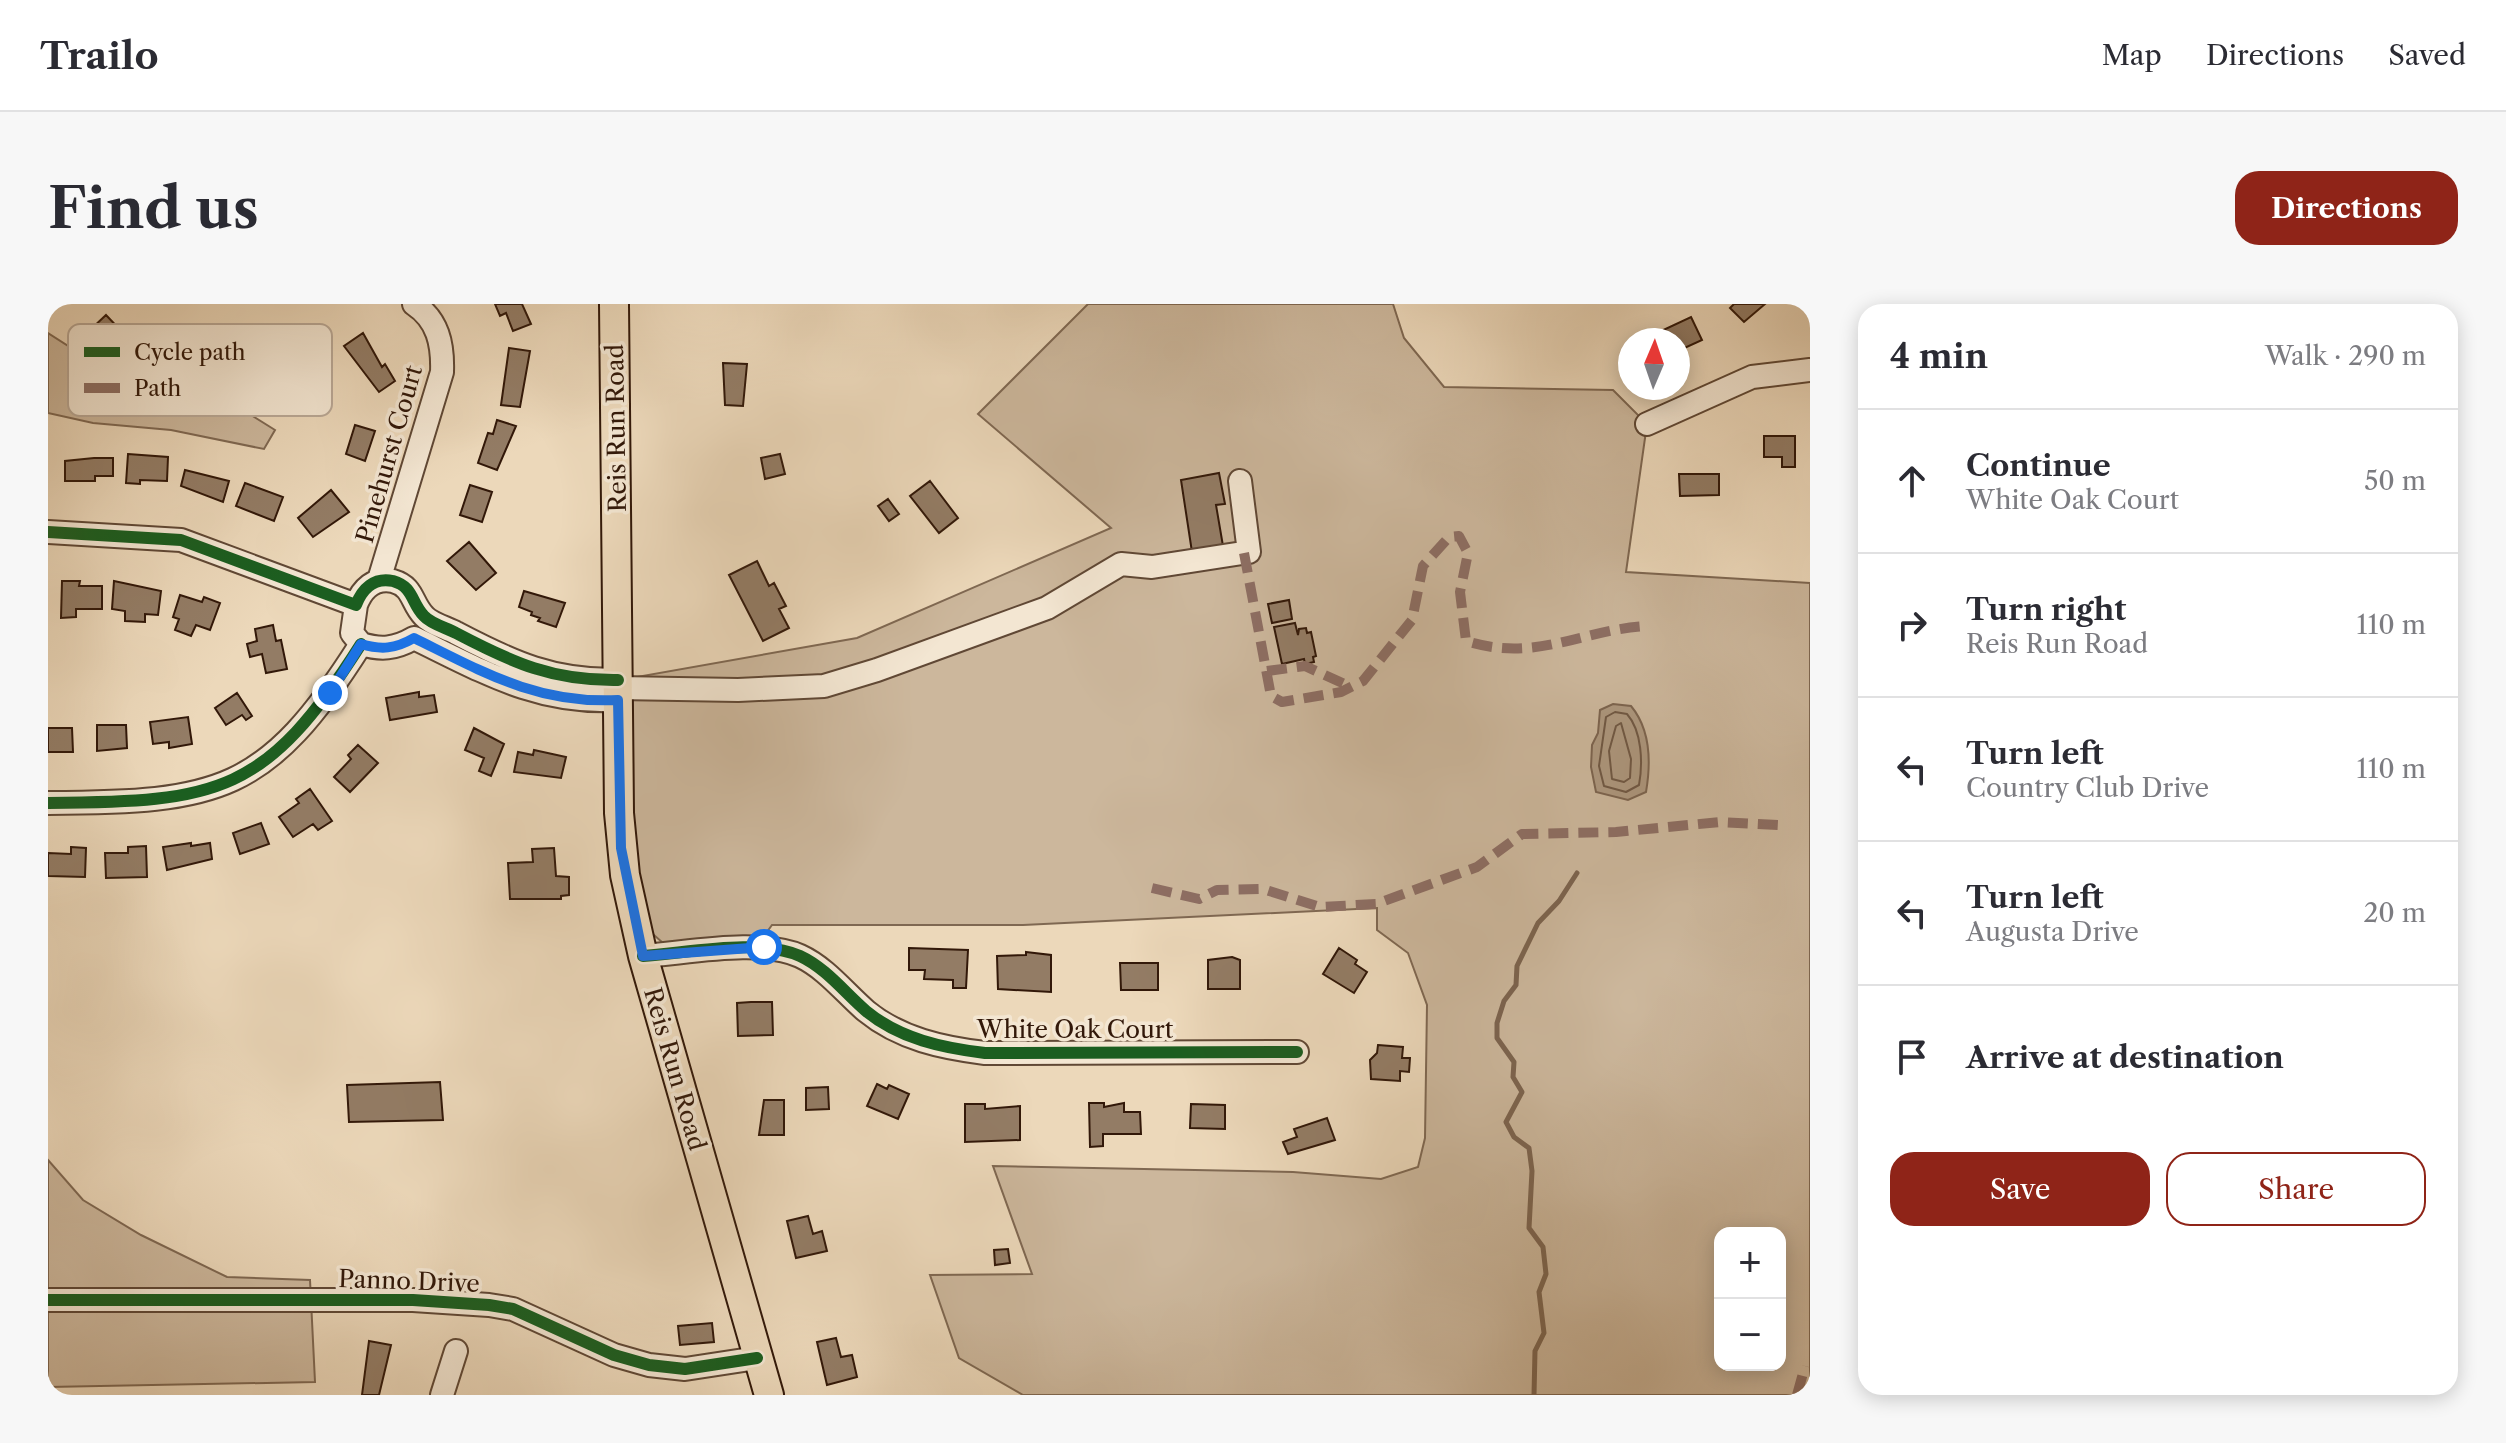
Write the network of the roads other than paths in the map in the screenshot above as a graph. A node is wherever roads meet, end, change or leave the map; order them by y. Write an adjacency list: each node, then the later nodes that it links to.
1 (414, 304): 7 (street, Pinehurst Court)
2 (614, 304): 12 (main road, Reis Run Road)
3 (1810, 370): 4 (street)
4 (1647, 424)
5 (1240, 481): 12 (street)
6 (48, 532): 8 (street)
7 (379, 580): 8 (street); 9 (street)
8 (356, 605): 11 (street)
9 (424, 616): 10 (street); 12 (street)
10 (414, 638): 11 (street); 12 (street)
11 (361, 644): 13 (street)
12 (618, 689): 14 (main road, Reis Run Road)
13 (48, 803)
14 (643, 956): 15 (street, White Oak Court); 18 (main road, Reis Run Road)
15 (1297, 1052)
16 (48, 1300): 18 (street, Panno Drive)
17 (456, 1351): 19 (street)
18 (757, 1358): 20 (main road, Reis Run Road)
19 (442, 1395)
20 (769, 1395)

